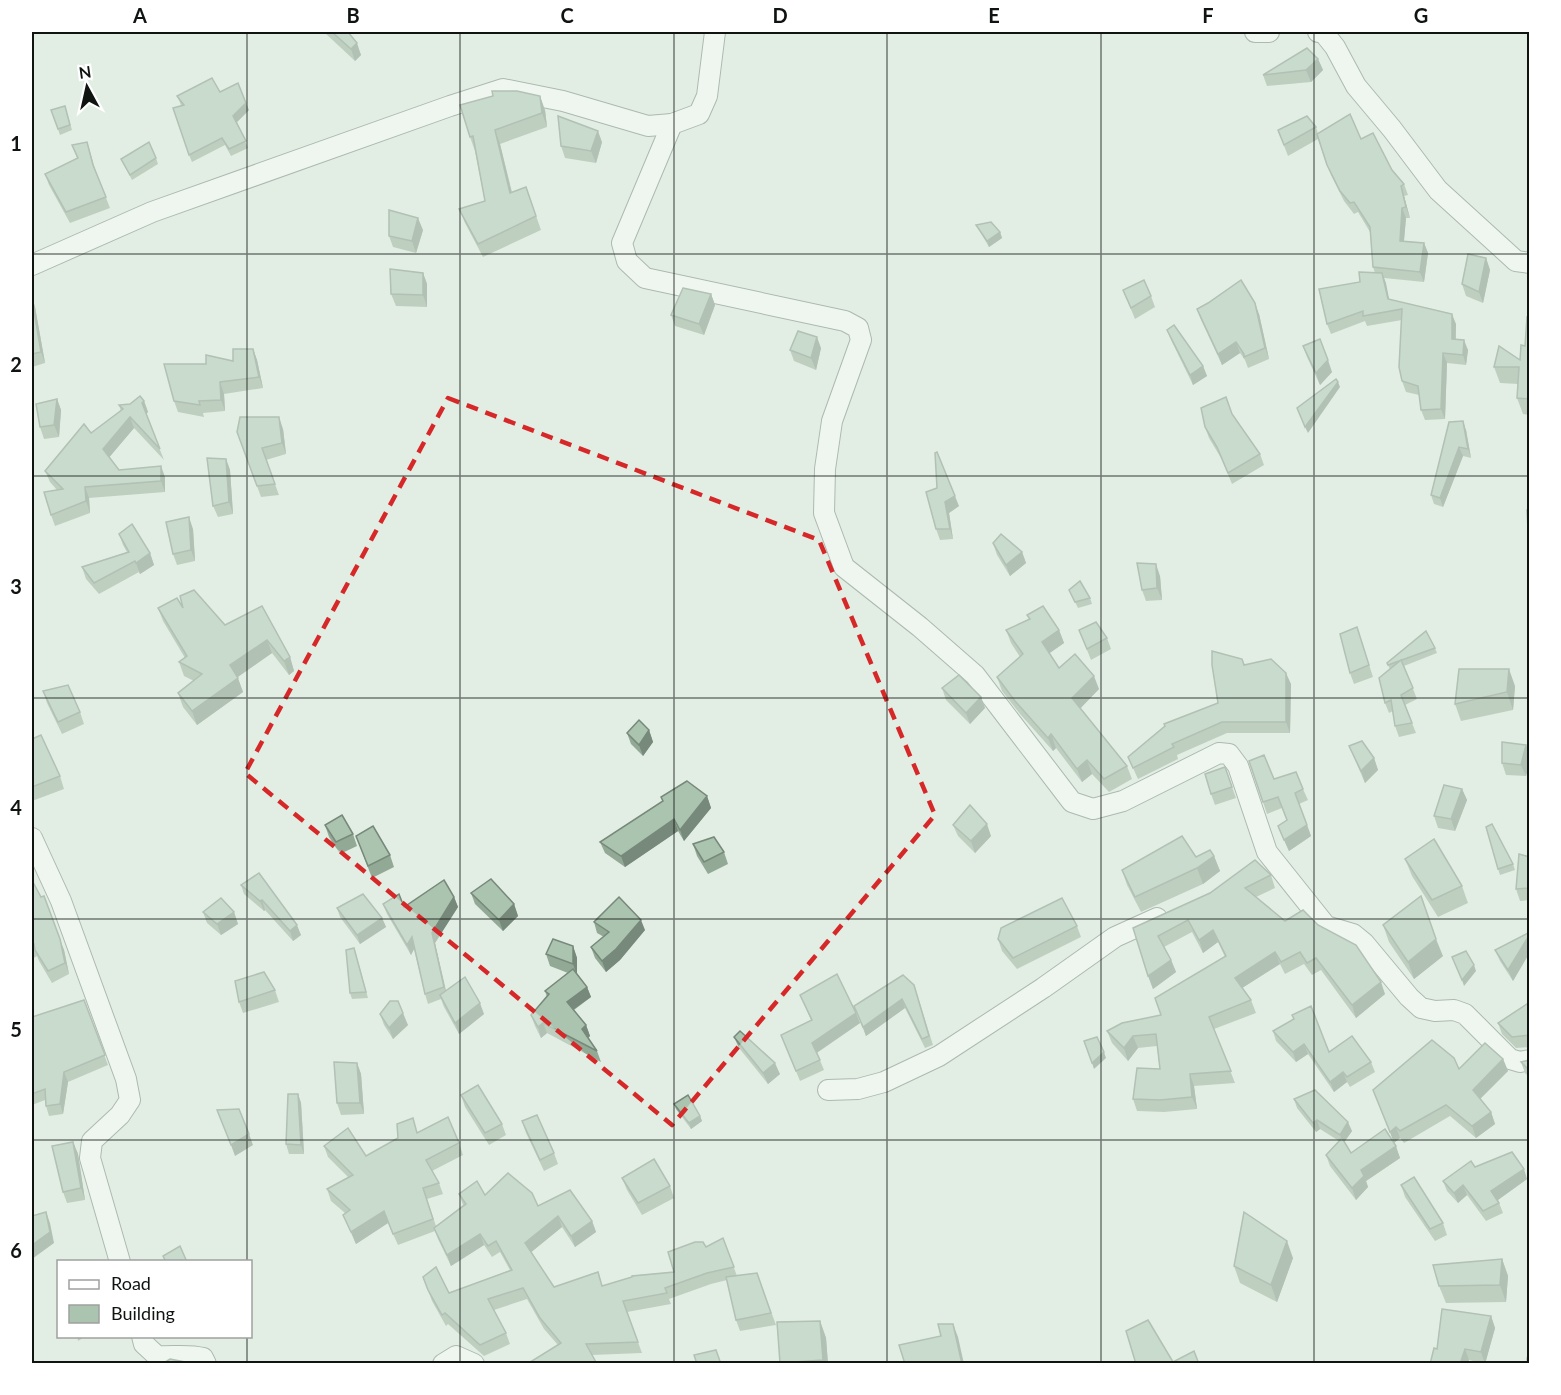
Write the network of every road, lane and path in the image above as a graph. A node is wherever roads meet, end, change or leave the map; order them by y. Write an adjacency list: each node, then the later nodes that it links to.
1 (715, 32): 5 (street)
2 (1256, 32): 3 (street)
3 (1269, 32)
4 (1318, 32): 6 (street)
5 (672, 124): 7 (street); 9 (street)
6 (1530, 263)
7 (32, 265)
8 (32, 838): 14 (street)
9 (1267, 852): 10 (street); 12 (street)
10 (1247, 866)
11 (1172, 910): 13 (street)
12 (1530, 1060)
13 (828, 1090)
14 (119, 1260)
15 (142, 1338): 16 (street)
16 (206, 1364)
17 (442, 1364): 18 (street)
18 (474, 1364)

